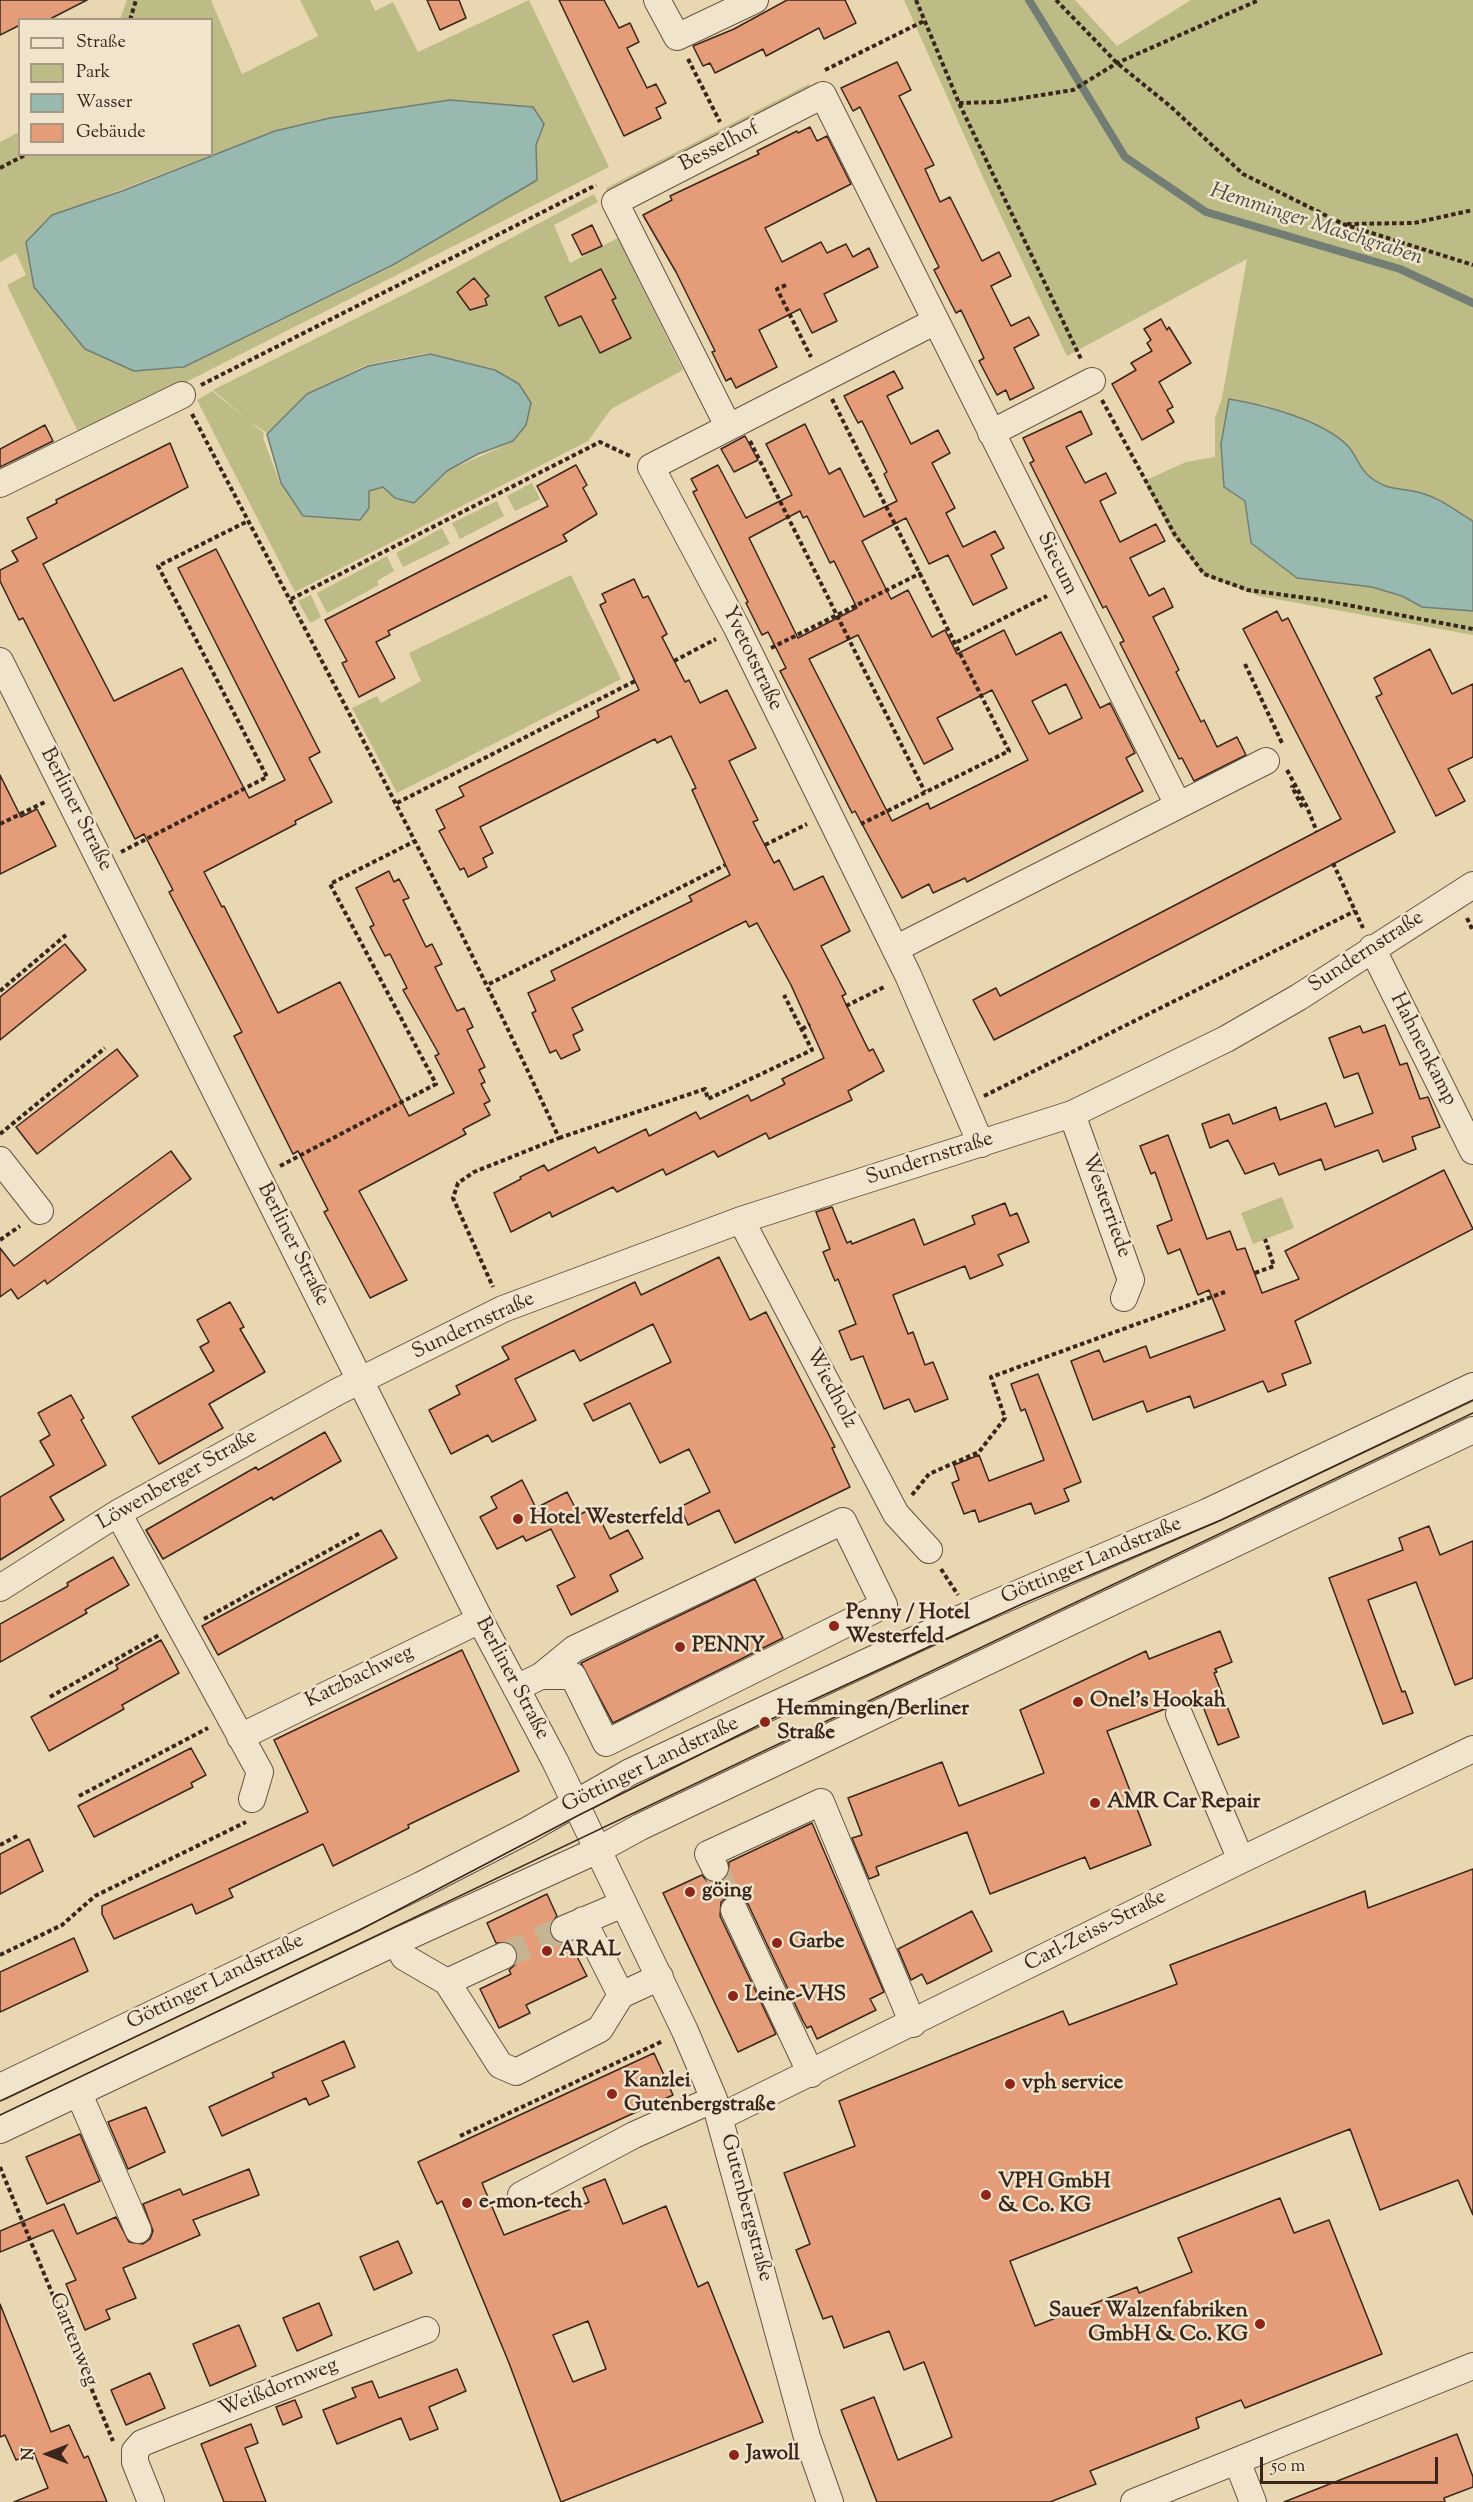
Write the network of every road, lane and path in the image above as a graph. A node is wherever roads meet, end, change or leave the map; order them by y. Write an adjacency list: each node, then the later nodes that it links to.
1 (136, 0): 7 (path)
2 (657, 0): 9 (street)
3 (755, 0): 9 (street)
4 (916, 0): 8 (path)
5 (1056, 0): 10 (path)
6 (1258, 0): 10 (path)
7 (131, 18)
8 (924, 21): 11 (path); 12 (path)
9 (677, 38): 14 (path)
10 (1117, 63): 12 (path); 20 (path)
11 (815, 75)
12 (959, 103): 25 (path)
13 (730, 117): 14 (path)
14 (720, 123): 15 (path)
15 (710, 128)
16 (23, 156): 17 (path)
17 (0, 168)
18 (607, 180): 26 (path)
19 (1473, 210): 20 (path)
20 (1343, 224): 21 (path)
21 (1473, 265)
22 (786, 285): 24 (path)
23 (936, 321): 24 (street); 27 (street, Besselhof); 28 (street, Siecum)
24 (822, 379): 27 (street); 32 (path)
25 (1092, 381): 28 (street); 37 (path)
26 (182, 395): 30 (street); 31 (path)
27 (734, 423): 29 (street); 35 (path)
28 (991, 433): 33 (street, Siecum)
29 (651, 467): 34 (path); 36 (street, Yvetotstraße)
30 (0, 484)
31 (248, 521): 34 (path); 57 (path)
32 (921, 573): 35 (path); 38 (path)
33 (1067, 586): 38 (path); 50 (street, Siecum)
34 (291, 599): 49 (path)
35 (836, 615): 39 (path); 48 (path)
36 (737, 628): 39 (street, Yvetotstraße); 41 (path)
37 (1473, 629)
38 (957, 642): 48 (path)
39 (750, 658): 53 (street, Yvetotstraße)
40 (0, 661): 47 (street, Berliner Straße)
41 (674, 661)
42 (1245, 664): 44 (path)
43 (635, 681): 49 (path)
44 (1281, 758): 45 (path); 45 (path); 50 (street)
45 (1291, 774): 46 (path)
46 (1296, 785): 51 (path); 54 (path)
47 (66, 791): 52 (path); 57 (street, Berliner Straße)
48 (925, 792): 53 (path)
49 (397, 803): 55 (path)
50 (1178, 805): 65 (street)
51 (1303, 808)
52 (0, 824)
53 (833, 824): 56 (path); 65 (street, Yvetotstraße)
54 (1317, 832)
55 (415, 841): 67 (path); 81 (path)
56 (765, 845)
57 (101, 862): 81 (street, Berliner Straße)
58 (1333, 863): 61 (path)
59 (726, 865): 67 (path)
60 (1473, 885): 64 (street, Sundernstraße)
61 (1351, 901)
62 (1355, 911): 74 (path)
63 (66, 935): 68 (path)
64 (1371, 948): 75 (street, Sundernstraße); 79 (street, Hahnenkamp)
65 (895, 949): 66 (street, Yvetotstraße)
66 (908, 975): 70 (path); 74 (street, Yvetotstraße)
67 (489, 984): 77 (path)
68 (0, 991)
69 (784, 995): 72 (path)
70 (846, 1006)
71 (810, 1024): 72 (path)
72 (802, 1029): 77 (path)
73 (105, 1048): 76 (path)
74 (965, 1105): 78 (street, Yvetotstraße)
75 (1072, 1114): 78 (street, Sundernstraße); 87 (street, Westerriede)
76 (0, 1134)
77 (560, 1138): 88 (path)
78 (981, 1144): 83 (street, Sundernstraße)
79 (1473, 1151)
80 (0, 1160): 82 (street)
81 (258, 1177): 89 (street, Berliner Straße)
82 (40, 1211)
83 (741, 1220): 88 (street, Sundernstraße); 93 (street, Wiedholz)
84 (1265, 1239): 85 (path)
85 (1255, 1273)
86 (1225, 1292): 93 (path)
87 (1124, 1298)
88 (503, 1309): 89 (street, Sundernstraße)
89 (360, 1381): 92 (street, Löwenberger Straße); 98 (street, Berliner Straße)
90 (1473, 1386): 108 (street, Göttinger Landstraße)
91 (1473, 1430): 112 (street, Göttinger Landstraße)
92 (118, 1513): 96 (street, Löwenberger Straße); 99 (street)
93 (896, 1514): 95 (street, Wiedholz)
94 (360, 1533): 99 (path)
95 (929, 1551): 97 (path)
96 (0, 1588)
97 (962, 1602)
98 (480, 1620): 101 (street, Berliner Straße); 104 (street, Katzbachweg)
99 (181, 1628): 102 (path); 104 (street)
100 (541, 1676): 100 (street); 101 (street)
101 (516, 1688): 108 (street, Berliner Straße)
102 (50, 1697)
103 (1179, 1714): 113 (street)
104 (234, 1727): 106 (path); 107 (street)
105 (1473, 1749): 113 (street, Carl-Zeiss-Straße)
106 (79, 1796)
107 (252, 1799): 118 (path)
108 (575, 1802): 109 (street, Berliner Straße); 126 (street, Göttinger Landstraße)
109 (587, 1827): 112 (street, Gutenbergstraße)
110 (19, 1835): 111 (path)
111 (0, 1845)
112 (598, 1851): 115 (street, Gutenbergstraße); 117 (street, Göttinger Landstraße)
113 (1240, 1860): 123 (street, Carl-Zeiss-Straße)
114 (715, 1868): 123 (street)
115 (623, 1904): 120 (street, Gutenbergstraße); 122 (street)
116 (734, 1910): 125 (street)
117 (396, 1942): 121 (street); 127 (street, Göttinger Landstraße)
118 (0, 1955)
119 (502, 1956): 121 (street)
120 (660, 1977): 122 (street); 124 (street, Gutenbergstraße)
121 (447, 1982): 122 (street)
122 (621, 1995)
123 (913, 2024): 125 (street, Carl-Zeiss-Straße)
124 (685, 2031): 128 (street, Gutenbergstraße); 130 (path)
125 (811, 2074): 128 (street, Carl-Zeiss-Straße)
126 (0, 2087)
127 (80, 2094): 129 (street, Göttinger Landstraße); 133 (street)
128 (717, 2108): 132 (street, Carl-Zeiss-Straße); 139 (street, Gutenbergstraße)
129 (0, 2130)
130 (460, 2136)
131 (0, 2167): 136 (path, Gartenweg)
132 (521, 2195)
133 (138, 2230)
134 (426, 2330): 136 (street, Weißdornweg)
135 (1473, 2366): 137 (street)
136 (135, 2451): 138 (street)
137 (1237, 2461): 140 (street); 141 (street)
138 (151, 2502)
139 (830, 2502)
140 (1134, 2502)
141 (1253, 2502)

